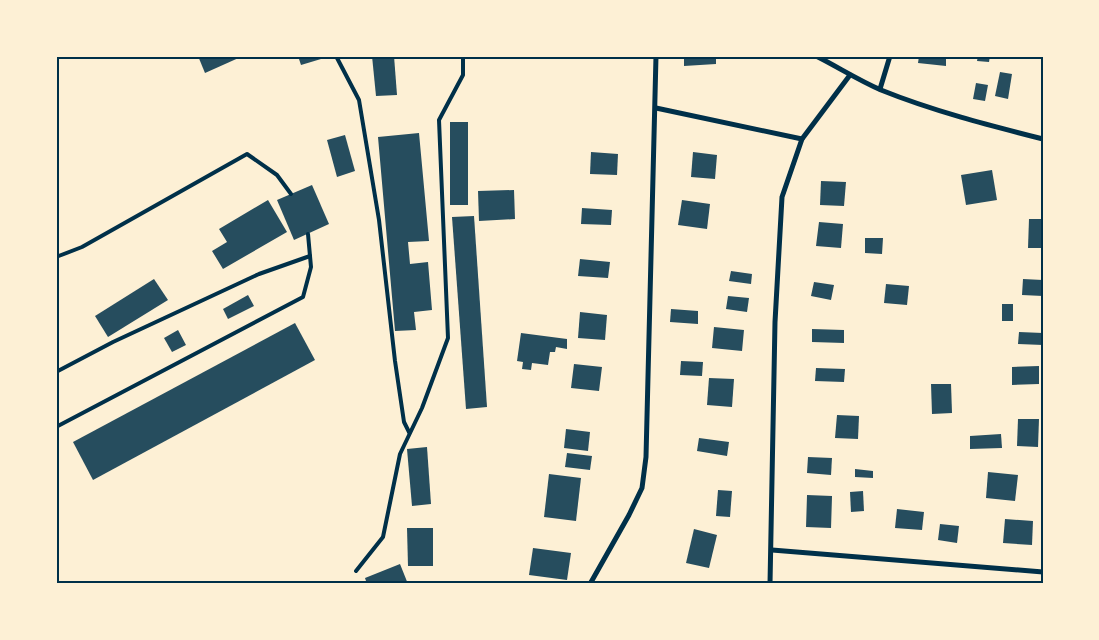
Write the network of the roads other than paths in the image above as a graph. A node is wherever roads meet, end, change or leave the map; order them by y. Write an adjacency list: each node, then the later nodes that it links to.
1 (336, 56): 17 (lane)
2 (463, 56): 17 (lane)
3 (656, 56): 8 (street)
4 (816, 56): 6 (street)
5 (890, 56): 7 (street)
6 (850, 75): 7 (street); 9 (street)
7 (880, 90): 10 (street)
8 (656, 108): 9 (street); 21 (street)
9 (802, 139): 18 (street)
10 (1043, 140)
11 (291, 194): 14 (lane)
12 (308, 234): 13 (lane)
13 (310, 256): 15 (lane); 16 (lane)
14 (56, 257)
15 (56, 372)
16 (56, 427)
17 (409, 432): 19 (lane)
18 (772, 550): 20 (street); 22 (street)
19 (356, 572)
20 (1043, 572)
21 (590, 584)
22 (770, 584)

